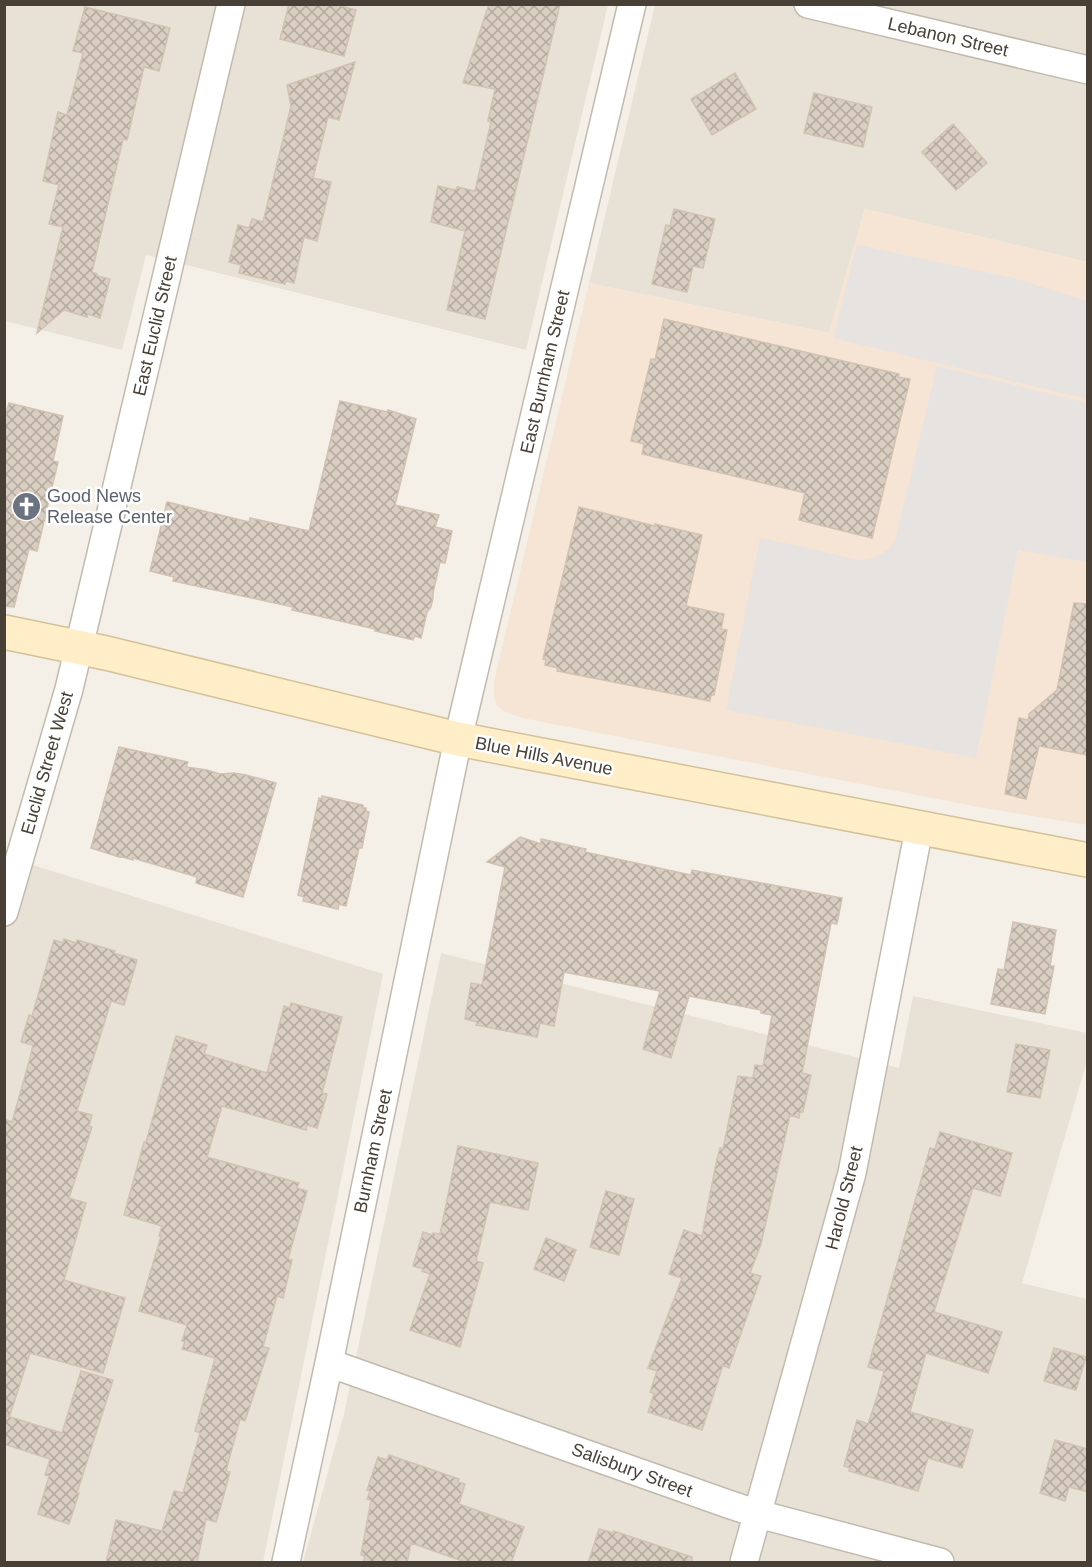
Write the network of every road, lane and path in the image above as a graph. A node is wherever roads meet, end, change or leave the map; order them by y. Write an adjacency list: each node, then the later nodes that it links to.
1 (231, 4): 6 (street, East Euclid Street)
2 (632, 4): 7 (street, East Burnham Street)
3 (808, 4): 4 (street, Lebanon Street)
4 (1087, 68)
5 (4, 632): 6 (main road, Blue Hills Avenue)
6 (79, 648): 7 (main road, Blue Hills Avenue); 10 (street, Euclid Street West)
7 (458, 739): 8 (main road, Blue Hills Avenue); 11 (street, Burnham Street)
8 (919, 829): 9 (main road, Blue Hills Avenue); 12 (street, Harold Street)
9 (1088, 860)
10 (4, 912)
11 (329, 1363): 12 (street, Salisbury Street); 13 (street, Burnham Street)
12 (758, 1514): 14 (street, Harold Street); 15 (street, Salisbury Street)
13 (286, 1563)
14 (744, 1563)
15 (940, 1563)

